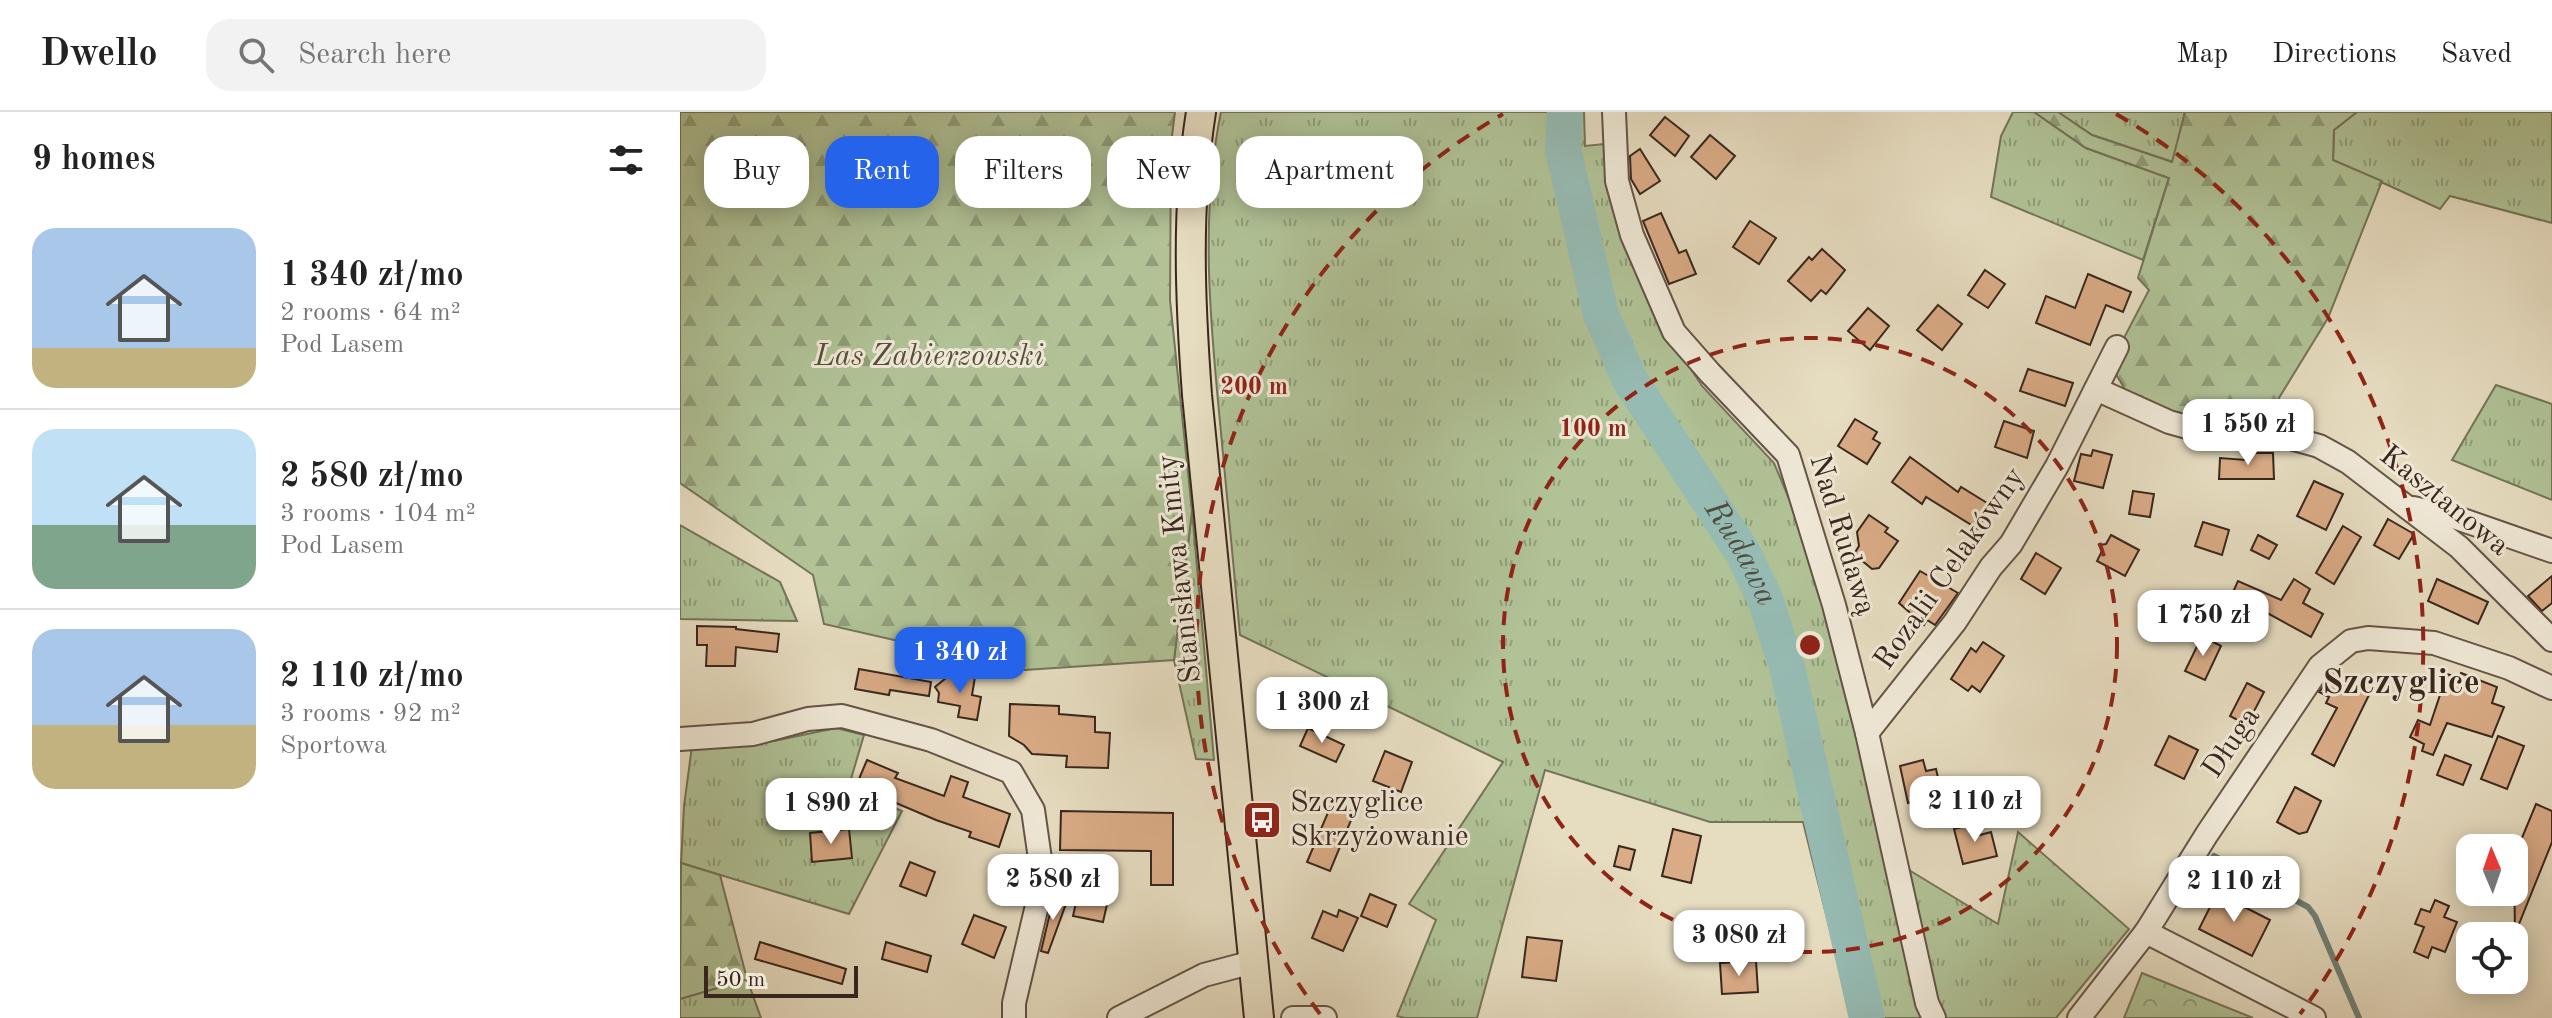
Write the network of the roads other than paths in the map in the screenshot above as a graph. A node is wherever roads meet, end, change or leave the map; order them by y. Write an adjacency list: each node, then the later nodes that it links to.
1 (1201, 112): 12 (main road, Stanisława Kmity)
2 (1614, 112): 9 (street, Nad Rudawą)
3 (2117, 347): 4 (street, Rozalii Celakówny)
4 (2096, 389): 5 (street, Kasztanowa); 9 (street, Rozalii Celakówny)
5 (2408, 507): 6 (street); 7 (street, Kasztanowa)
6 (2552, 551)
7 (2552, 640)
8 (2552, 688): 11 (street, Długa)
9 (1867, 733): 18 (street, Nad Rudawą)
10 (680, 739): 13 (street)
11 (2146, 932): 19 (street, Długa); 20 (street)
12 (1253, 962): 14 (street); 15 (main road, Stanisława Kmity)
13 (1014, 1018)
14 (1119, 1018)
15 (1259, 1018)
16 (1293, 1018): 17 (street)
17 (1325, 1018)
18 (1934, 1018)
19 (2079, 1018)
20 (2314, 1018)

